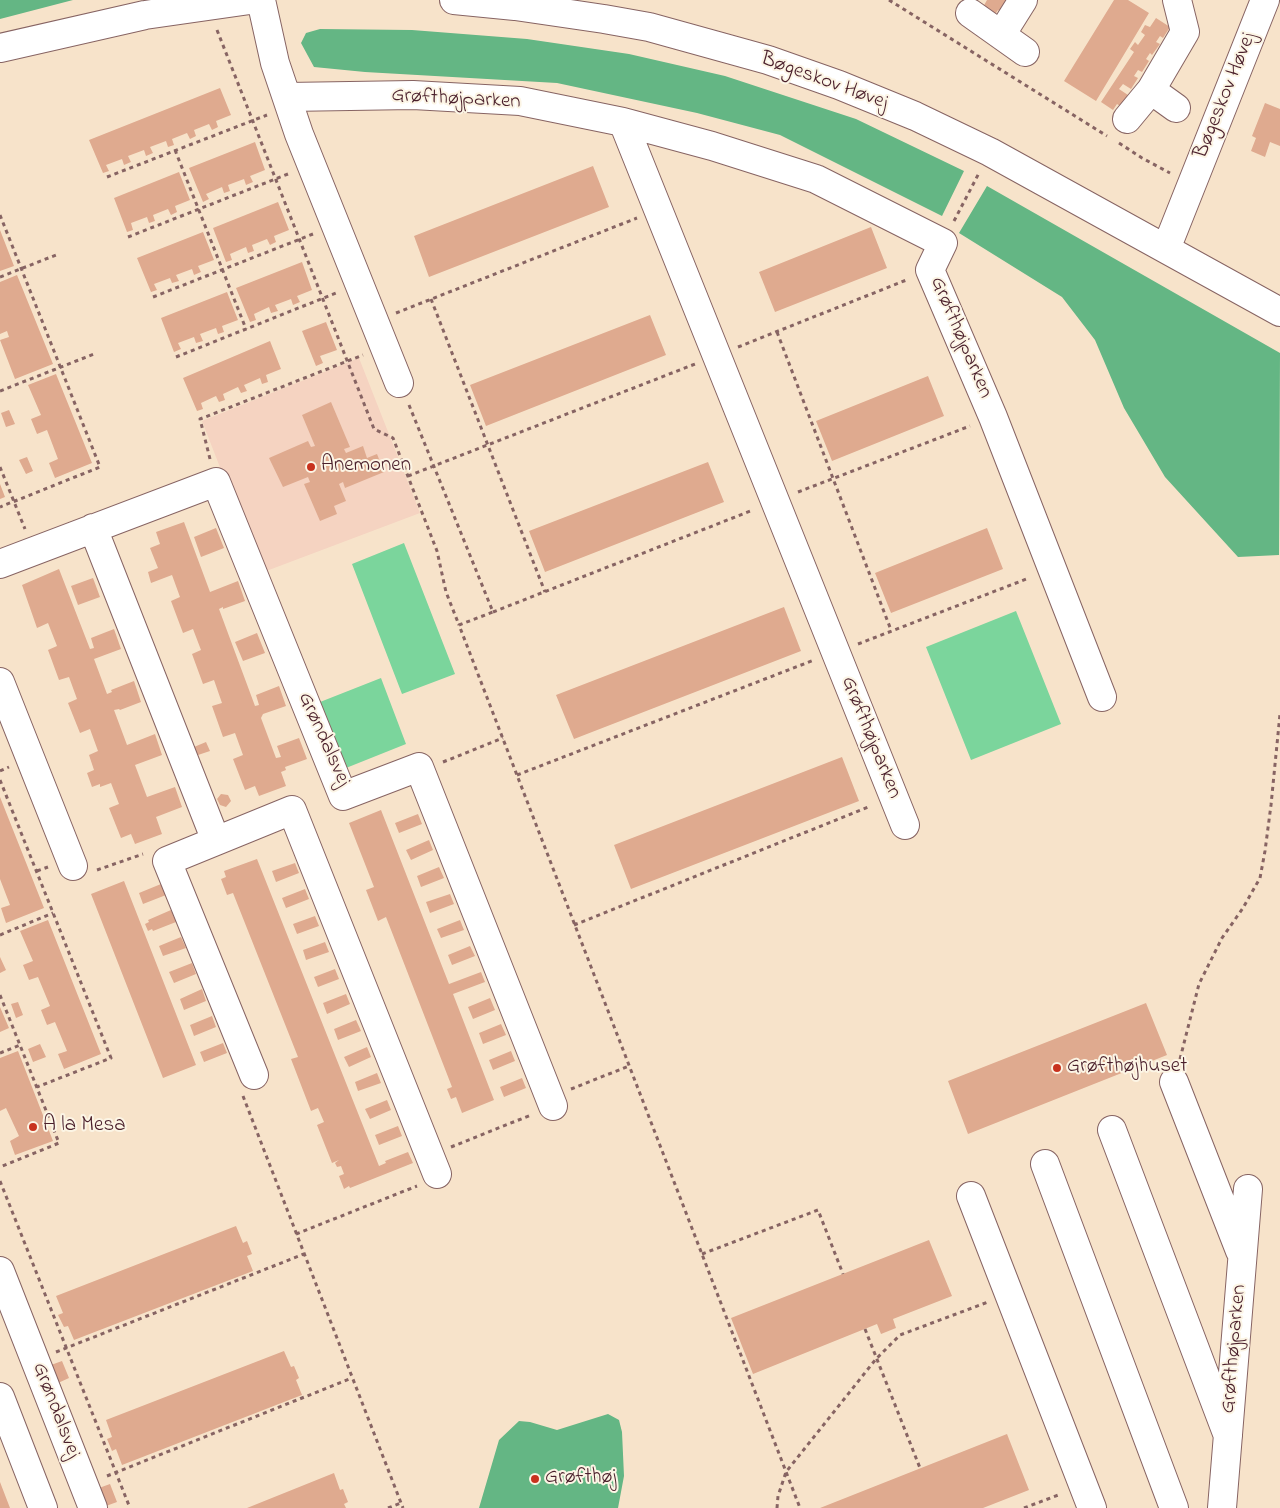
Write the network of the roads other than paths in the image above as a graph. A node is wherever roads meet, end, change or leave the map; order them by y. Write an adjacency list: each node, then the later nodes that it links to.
1 (250, 0): 9 (street)
2 (261, 0): 12 (street)
3 (454, 0): 16 (street, Bøgeskov Høvej)
4 (1023, 0): 8 (street)
5 (1177, 0): 11 (street)
6 (1265, 0): 16 (street, Bøgeskov Høvej)
7 (970, 13): 8 (street)
8 (1001, 35): 10 (street)
9 (0, 48)
10 (1025, 52)
11 (1151, 90): 13 (street, Bøgeskov Høvej); 15 (street)
12 (288, 102): 14 (street, Grøfthøjparken); 18 (street)
13 (1176, 108)
14 (624, 122): 22 (street, Grøfthøjparken); 23 (street, Grøfthøjparken)
15 (1118, 133)
16 (1166, 249): 17 (street, Bøgeskov Høvej)
17 (1280, 312)
18 (399, 383)
19 (93, 528): 20 (street); 24 (street); 28 (street, Grøndalsvej)
20 (0, 564)
21 (0, 682): 25 (street)
22 (1102, 697)
23 (905, 825)
24 (216, 842): 26 (street); 30 (street)
25 (73, 866)
26 (254, 1075)
27 (1174, 1082): 34 (street)
28 (551, 1102)
29 (1112, 1130): 38 (street)
30 (433, 1164)
31 (1045, 1164): 42 (street)
32 (1248, 1190): 34 (street, Grøfthøjparken)
33 (971, 1196): 40 (street)
34 (1243, 1260): 38 (street, Grøfthøjparken)
35 (0, 1272): 36 (street, Grøndalsvej)
36 (9, 1319): 39 (street, Grøndalsvej)
37 (0, 1396): 41 (street)
38 (1228, 1436): 43 (street, Grøfthøjparken)
39 (88, 1496)
40 (1088, 1496)
41 (43, 1508)
42 (1174, 1508)
43 (1222, 1508)

